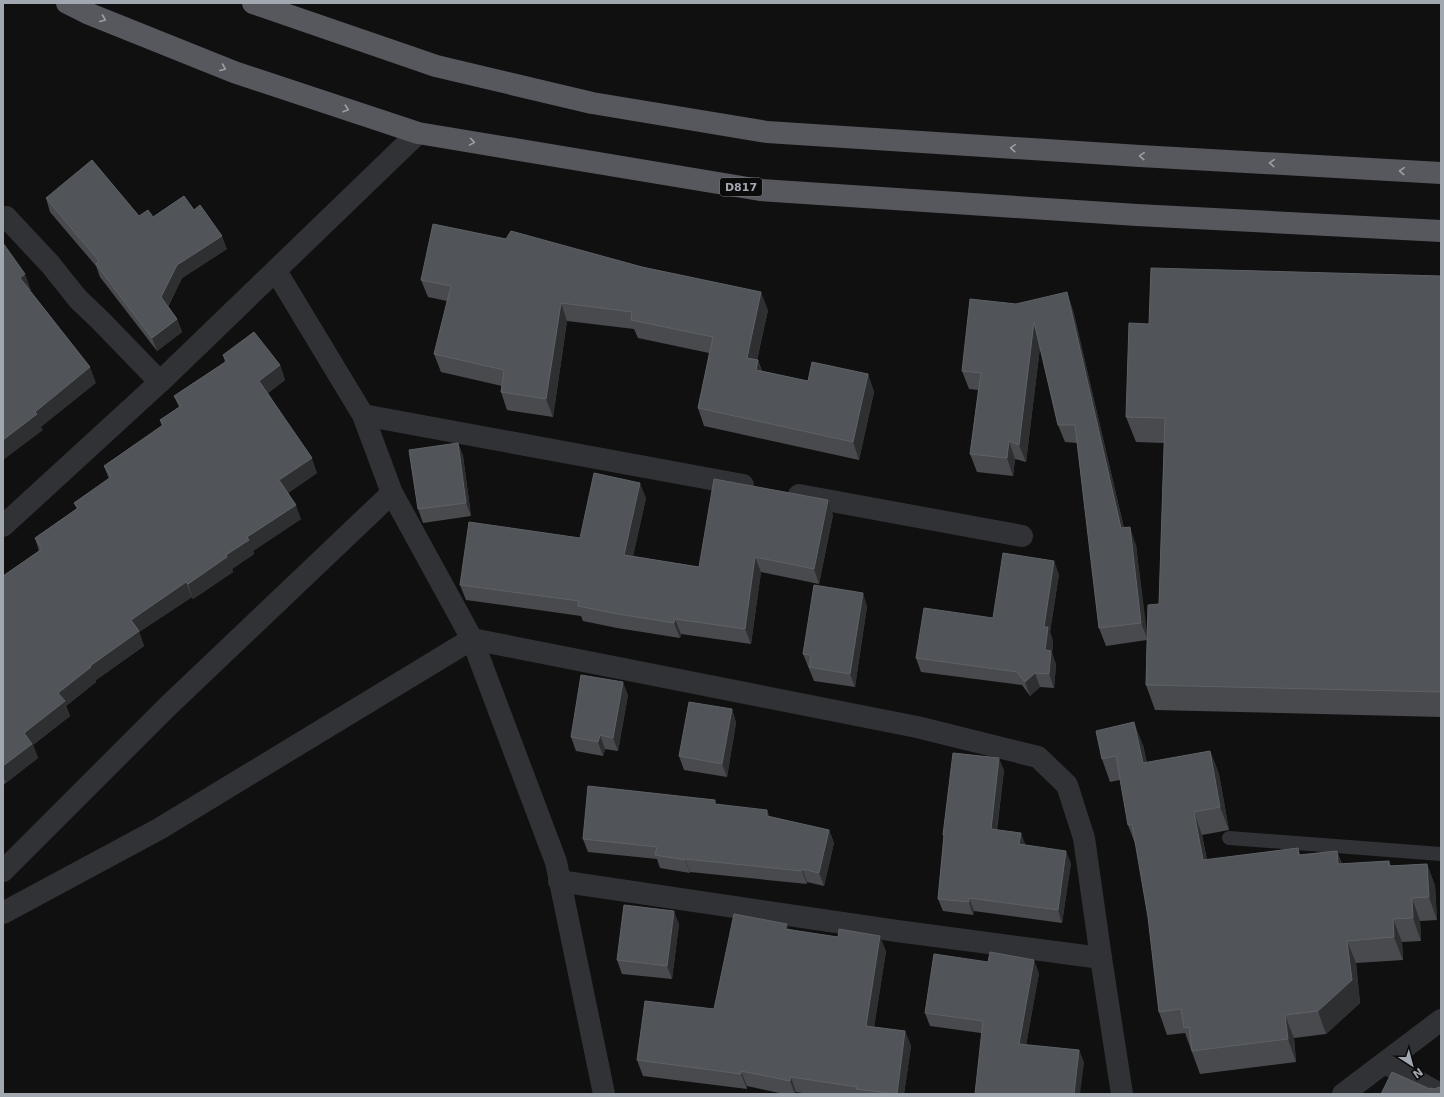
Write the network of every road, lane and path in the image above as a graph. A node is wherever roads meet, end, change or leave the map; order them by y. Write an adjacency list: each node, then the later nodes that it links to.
1 (67, 3): 3 (highway, D817, one-way to 3)
2 (253, 3): 4 (highway, one-way to 2)
3 (418, 133): 6 (highway, D817, one-way to 6); 7 (street)
4 (1441, 173)
5 (3, 220): 8 (street)
6 (1441, 231)
7 (276, 271): 8 (street); 9 (street)
8 (160, 382): 11 (street)
9 (363, 415): 10 (street); 12 (street)
10 (392, 493): 13 (street); 16 (street)
11 (3, 526)
12 (1022, 536)
13 (472, 638): 17 (street); 18 (street); 19 (street)
14 (1229, 838): 15 (lane)
15 (1441, 854)
16 (3, 871)
17 (559, 881): 19 (street); 22 (street)
18 (3, 913)
19 (1100, 958): 23 (street)
20 (1441, 1020): 21 (street)
21 (1385, 1063): 24 (street); 25 (street)
22 (604, 1094)
23 (1122, 1094)
24 (1344, 1094)
25 (1440, 1094)

